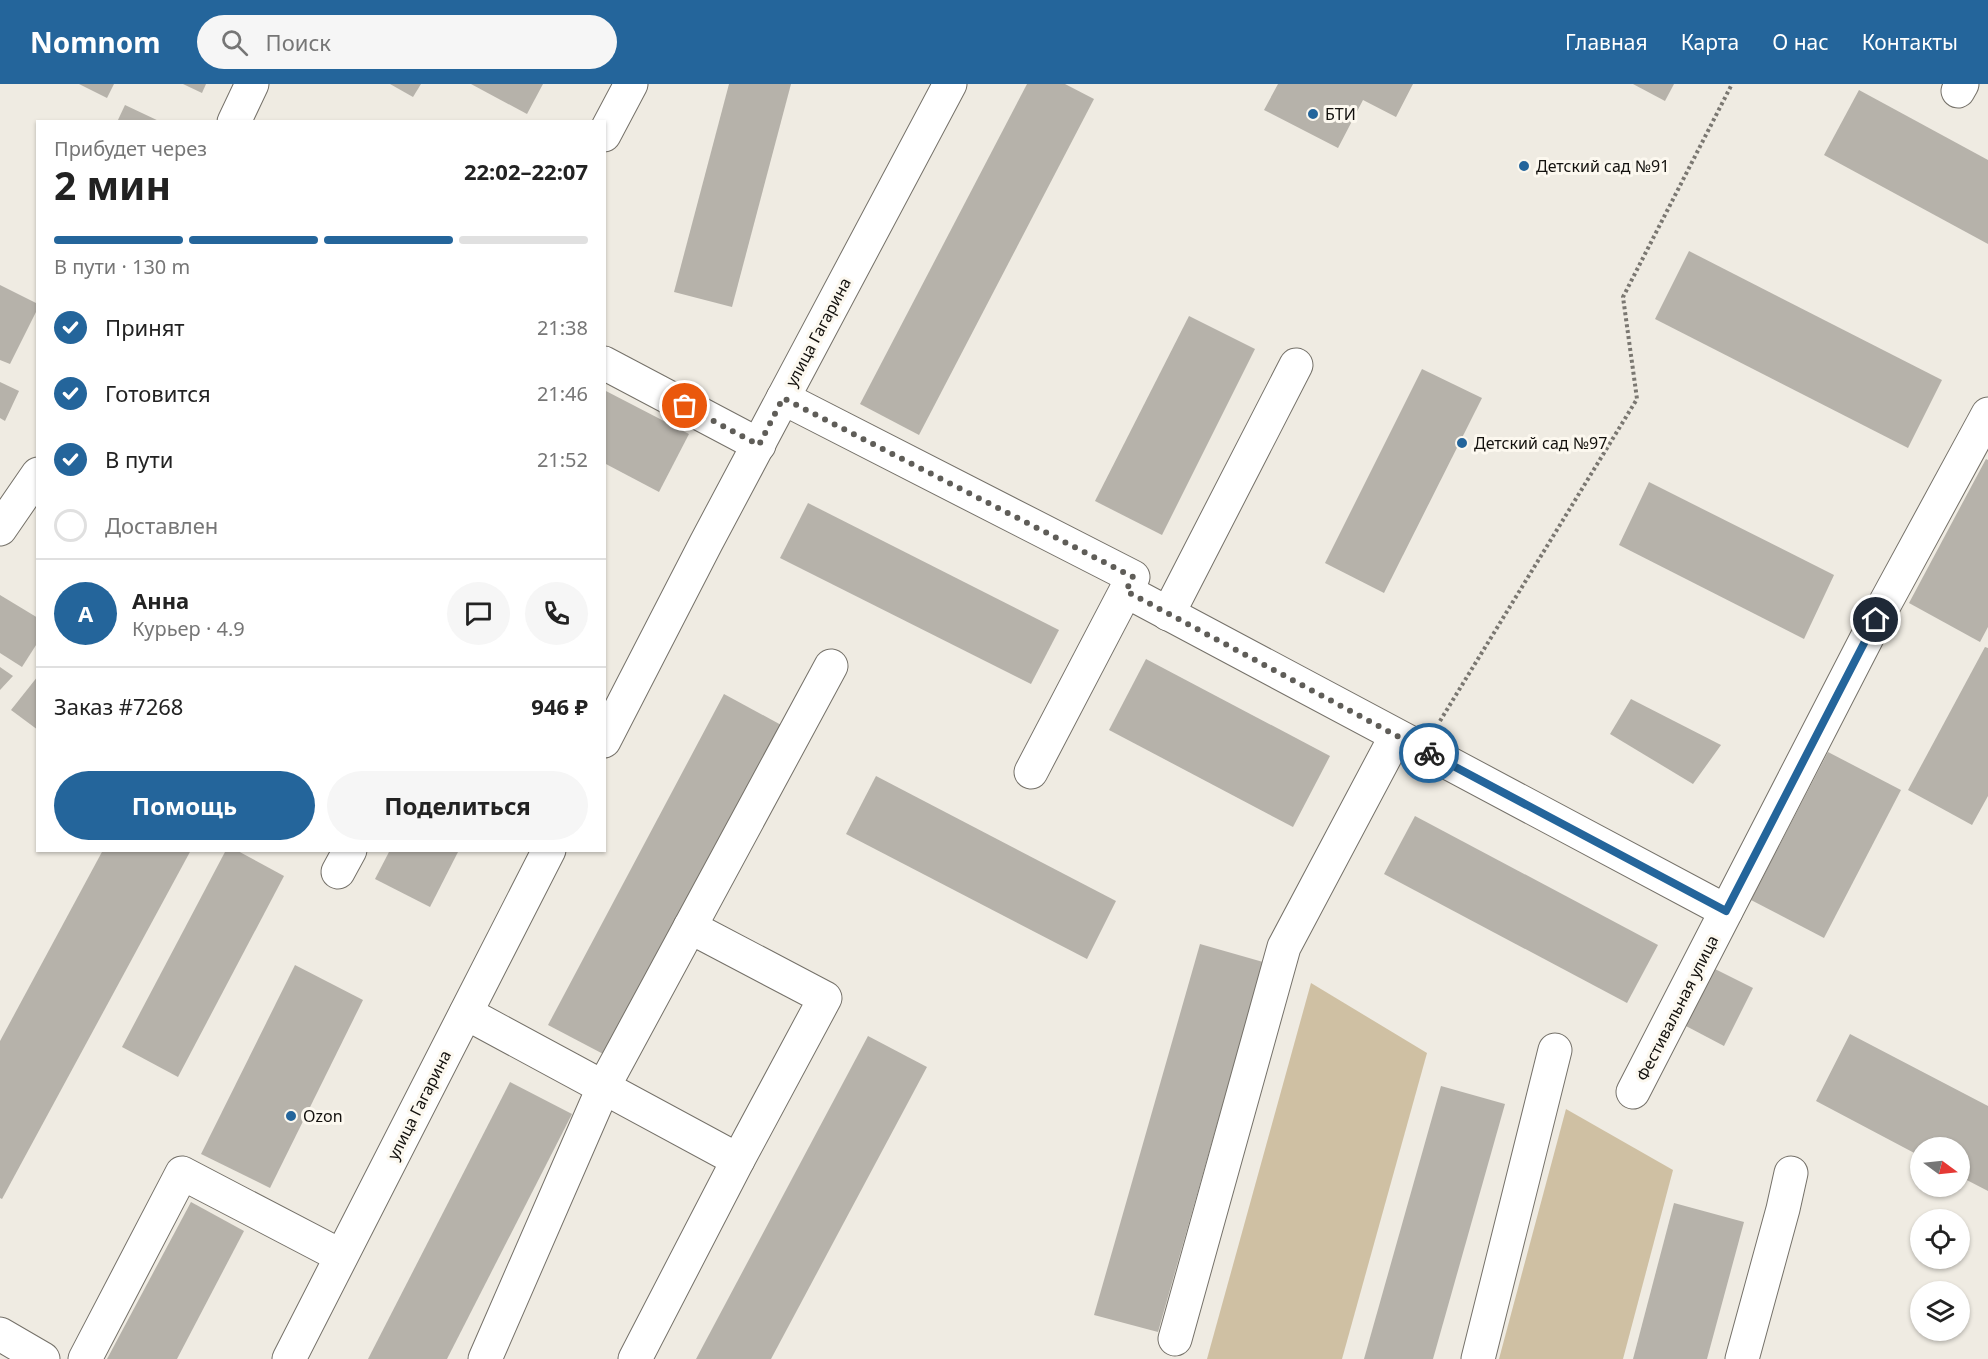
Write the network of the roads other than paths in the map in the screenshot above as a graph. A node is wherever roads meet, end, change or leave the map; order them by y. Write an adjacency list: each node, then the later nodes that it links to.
1 (252, 84): 4 (street)
2 (631, 84): 5 (street)
3 (950, 84): 8 (street, улица Гагарина)
4 (235, 120)
5 (606, 131)
6 (606, 364): 10 (street)
7 (1296, 365): 14 (street)
8 (783, 398): 10 (street, улица Гагарина); 13 (street)
9 (1988, 414): 20 (street, Фестивальная улица)
10 (759, 445): 16 (street, улица Гагарина)
11 (36, 477): 12 (street)
12 (0, 529)
13 (1126, 591): 14 (street); 18 (street)
14 (1168, 614): 17 (street)
15 (831, 666): 21 (street)
16 (606, 733)
17 (1410, 742): 20 (street); 30 (street)
18 (1031, 772)
19 (548, 852): 22 (street, улица Гагарина)
20 (1726, 911): 25 (street, Фестивальная улица)
21 (690, 927): 24 (street); 26 (street)
22 (466, 1013): 24 (street); 28 (street, улица Гагарина)
23 (1555, 1050): 36 (street)
24 (603, 1086): 26 (street); 34 (street)
25 (1633, 1092)
26 (738, 1160): 35 (street)
27 (1791, 1173): 37 (street)
28 (341, 1256): 32 (street); 33 (street, улица Гагарина)
29 (0, 1334): 31 (street)
30 (1175, 1339)
31 (43, 1359)
32 (85, 1359)
33 (289, 1359)
34 (485, 1359)
35 (635, 1359)
36 (1478, 1359)
37 (1742, 1359)

